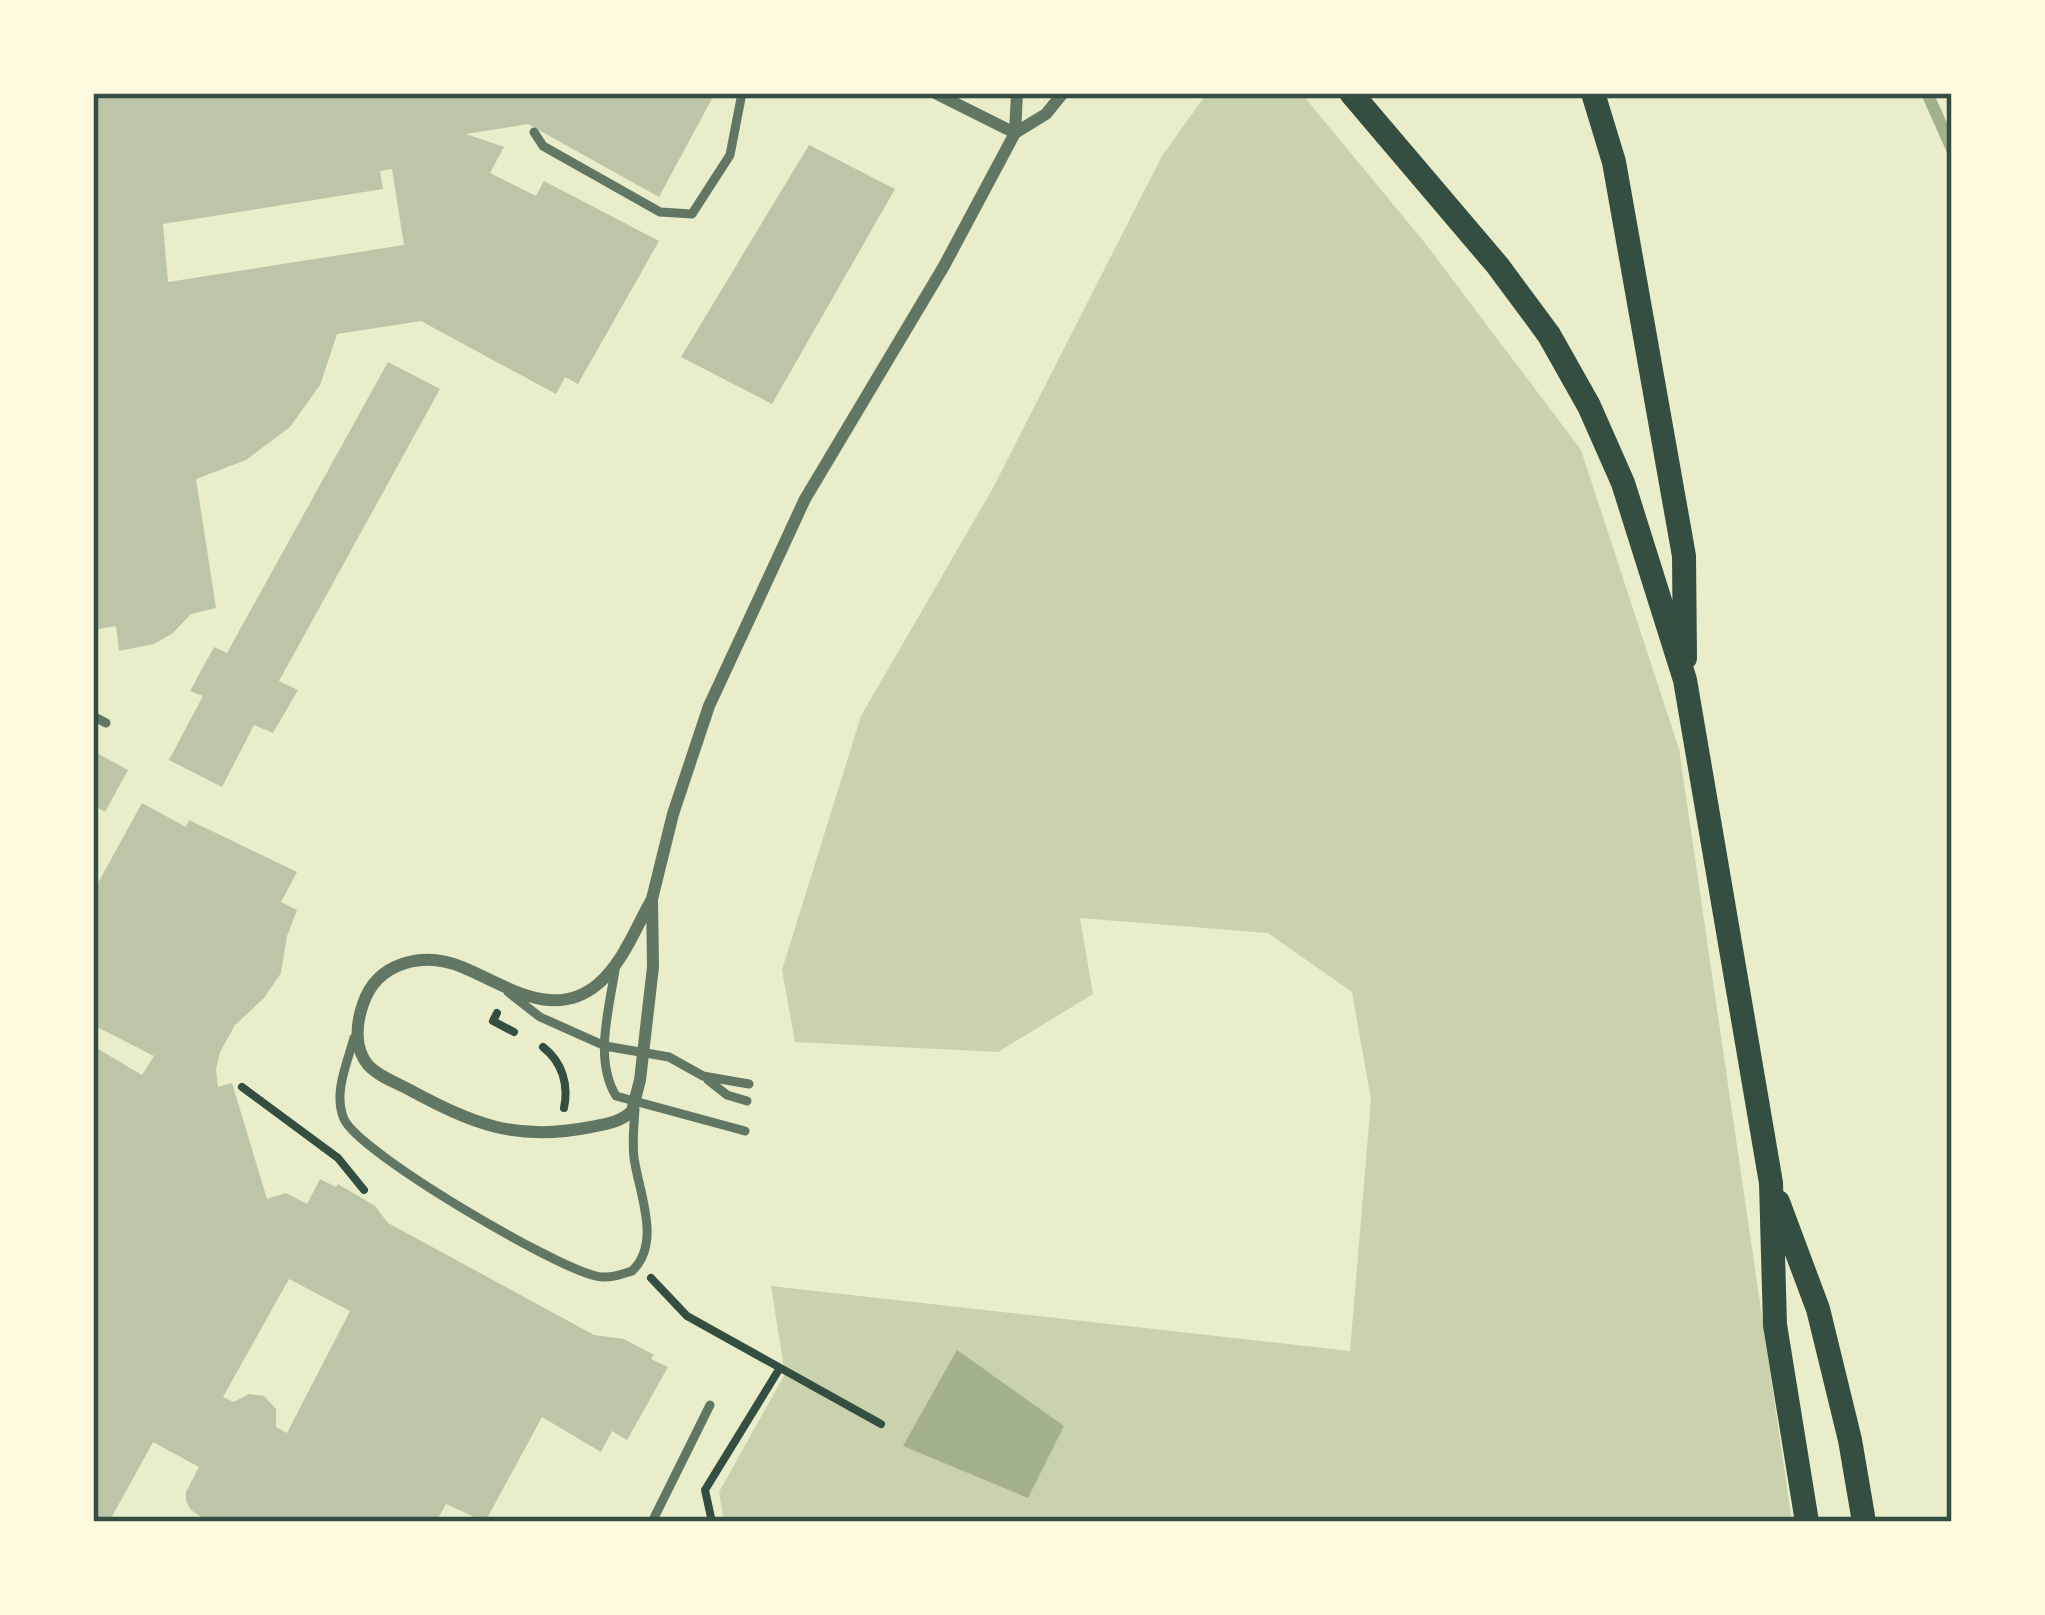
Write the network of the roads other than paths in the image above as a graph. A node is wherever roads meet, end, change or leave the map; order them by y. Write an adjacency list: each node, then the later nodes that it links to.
1 (742, 93): 7 (lane)
2 (935, 93): 8 (street)
3 (1017, 93): 8 (street)
4 (1063, 93): 8 (street)
5 (1351, 93): 9 (main road)
6 (1593, 93): 9 (main road)
7 (534, 132)
8 (1015, 134): 12 (street)
9 (1685, 680): 23 (main road)
10 (93, 716): 11 (lane)
11 (106, 724)
12 (652, 898): 13 (street); 17 (street)
13 (615, 964): 14 (street); 16 (lane)
14 (508, 992): 15 (street); 16 (lane)
15 (358, 1026): 21 (street); 21 (lane)
16 (605, 1046): 17 (lane); 21 (lane)
17 (643, 1054): 18 (lane); 21 (street)
18 (699, 1073): 19 (lane); 20 (lane)
19 (749, 1084)
20 (747, 1101)
21 (636, 1103): 22 (lane)
22 (745, 1131)
23 (1771, 1183): 26 (main road); 27 (main road)
24 (710, 1405): 25 (lane)
25 (652, 1522)
26 (1807, 1522)
27 (1864, 1522)

